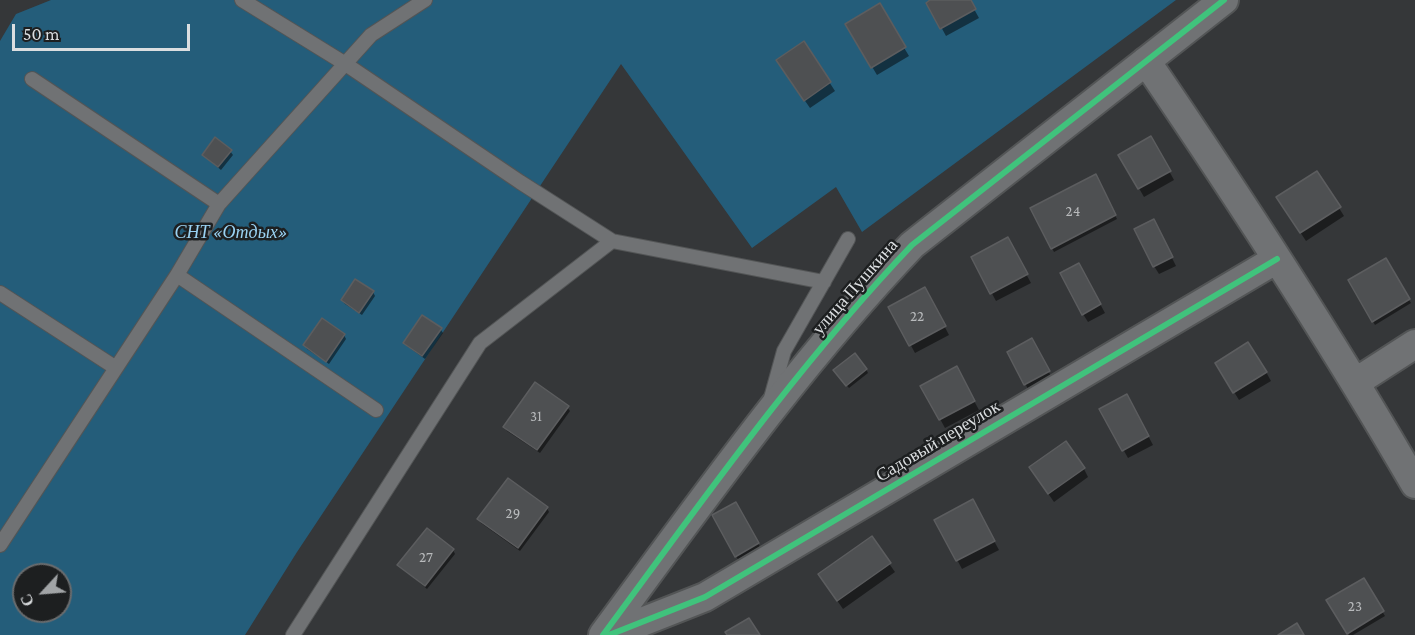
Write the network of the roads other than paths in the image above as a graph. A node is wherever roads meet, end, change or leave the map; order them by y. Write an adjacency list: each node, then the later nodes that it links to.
1 (242, 0): 5 (lane)
2 (425, 0): 5 (lane)
3 (1224, 0): 4 (street, улица Пушкина)
4 (1146, 61): 10 (street); 18 (street, улица Пушкина)
5 (344, 63): 7 (lane); 9 (lane)
6 (32, 79): 7 (lane)
7 (219, 204): 11 (lane)
8 (848, 239): 12 (lane)
9 (612, 241): 12 (lane); 22 (lane)
10 (1277, 259): 16 (street); 24 (street, Садовый переулок)
11 (177, 275): 15 (lane); 17 (lane)
12 (824, 282): 18 (lane)
13 (0, 292): 15 (lane)
14 (1415, 344): 16 (street)
15 (116, 368): 20 (lane)
16 (1356, 382): 19 (street)
17 (376, 411)
18 (766, 414): 23 (street, улица Пушкина)
19 (1415, 484)
20 (6, 523): 21 (lane)
21 (0, 545)
22 (293, 635)
23 (603, 635)
24 (609, 635)

